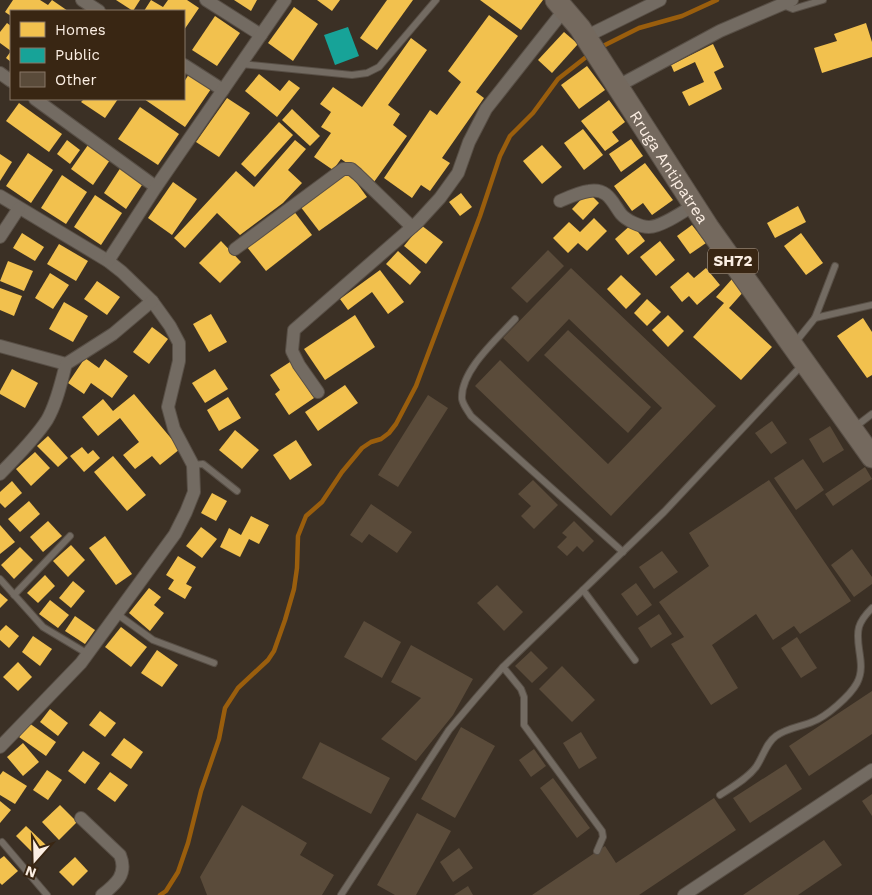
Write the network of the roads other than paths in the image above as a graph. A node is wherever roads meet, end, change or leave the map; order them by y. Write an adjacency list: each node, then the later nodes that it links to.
1 (82, 0): 9 (street)
2 (206, 0): 10 (street)
3 (285, 0): 10 (street)
4 (436, 0): 12 (lane)
5 (660, 0): 11 (street)
6 (823, 0): 7 (lane)
7 (788, 2): 16 (street)
8 (560, 5): 11 (main road, Rruga Antipatrea / SH72); 24 (street)
9 (97, 10)
10 (261, 34): 12 (street)
11 (592, 47): 16 (main road, Rruga Antipatrea / SH72)
12 (241, 64): 17 (street)
13 (185, 66): 17 (street)
14 (0, 73): 15 (street)
15 (10, 81)
16 (618, 86): 22 (main road, Rruga Antipatrea / SH72)
17 (223, 90): 19 (street)
18 (36, 100): 19 (street)
19 (156, 187): 27 (street)
20 (0, 196): 23 (street)
21 (560, 200): 22 (street)
22 (694, 205): 34 (main road, Rruga Antipatrea / SH72)
23 (19, 208): 25 (street); 27 (street)
24 (412, 227): 26 (street); 36 (street)
25 (0, 236)
26 (235, 249)
27 (108, 261): 29 (street)
28 (835, 266): 31 (lane)
29 (152, 301): 35 (street); 40 (street)
30 (872, 305): 31 (lane)
31 (815, 318): 34 (lane)
32 (515, 319): 44 (lane)
33 (0, 346): 35 (street)
34 (799, 353): 38 (main road, Rruga Antipatrea / SH72); 44 (lane)
35 (66, 364): 41 (street)
36 (318, 392)
37 (872, 414): 38 (lane)
38 (852, 429): 39 (main road, Rruga Antipatrea / SH72)
39 (872, 457)
40 (193, 465): 42 (lane); 49 (street)
41 (0, 474)
42 (237, 491)
43 (70, 536): 47 (lane)
44 (622, 552): 46 (lane)
45 (0, 579): 47 (lane)
46 (583, 590): 51 (lane); 53 (lane)
47 (14, 595): 50 (lane)
48 (872, 608): 56 (lane)
49 (117, 614): 50 (street); 52 (lane)
50 (88, 654): 54 (street)
51 (635, 660)
52 (214, 663)
53 (503, 667): 59 (lane); 62 (lane)
54 (0, 747)
55 (872, 770): 63 (street)
56 (720, 795)
57 (81, 818): 61 (street)
58 (2, 842): 60 (lane)
59 (598, 851)
60 (47, 895)
61 (102, 895)
62 (341, 895)
63 (684, 895)

